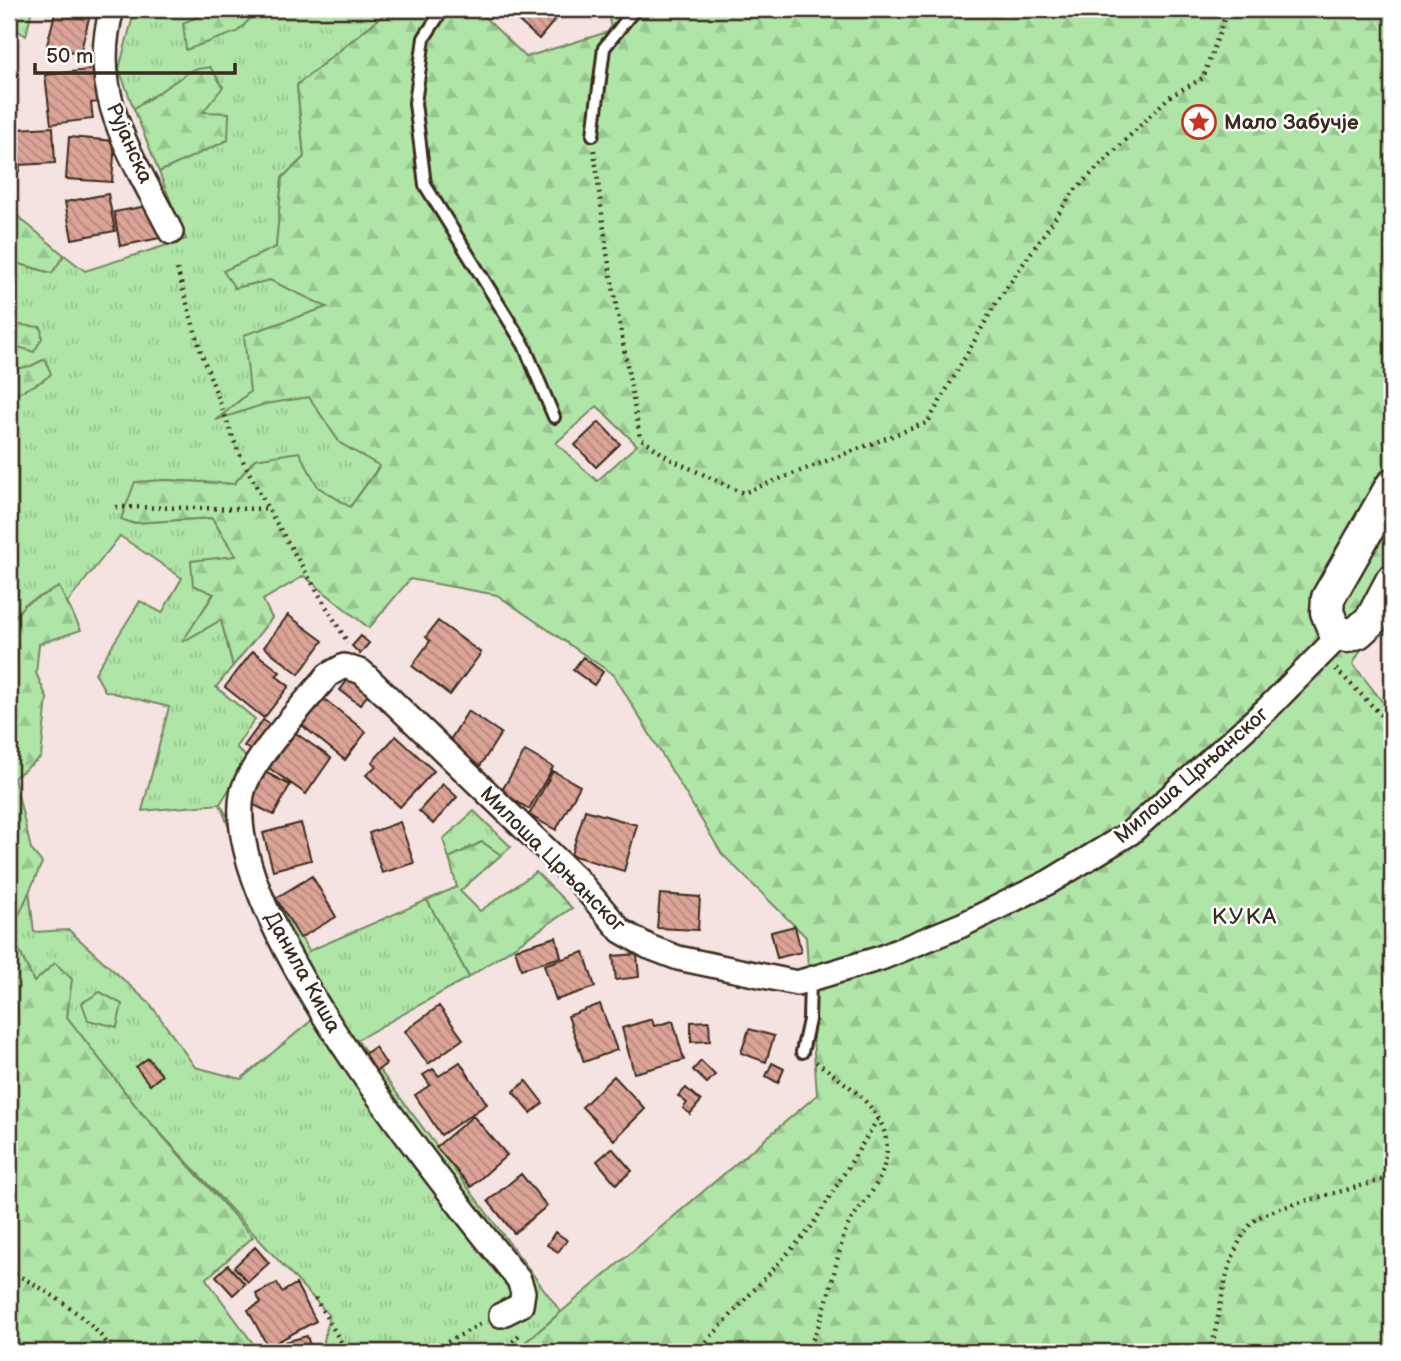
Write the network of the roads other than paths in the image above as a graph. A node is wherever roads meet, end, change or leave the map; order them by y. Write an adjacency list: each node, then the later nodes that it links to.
1 (112, 9): 5 (street, Рујанска)
2 (443, 9): 6 (lane)
3 (635, 9): 4 (lane)
4 (593, 135)
5 (171, 232)
6 (554, 417)
7 (1392, 486): 9 (street)
8 (1392, 581): 9 (street)
9 (1331, 644): 11 (street, Милоша Црњанског)
10 (362, 672): 11 (street, Милоша Црњанског); 13 (street, Данила Киша)
11 (810, 979): 12 (lane)
12 (802, 1052)
13 (501, 1315)

